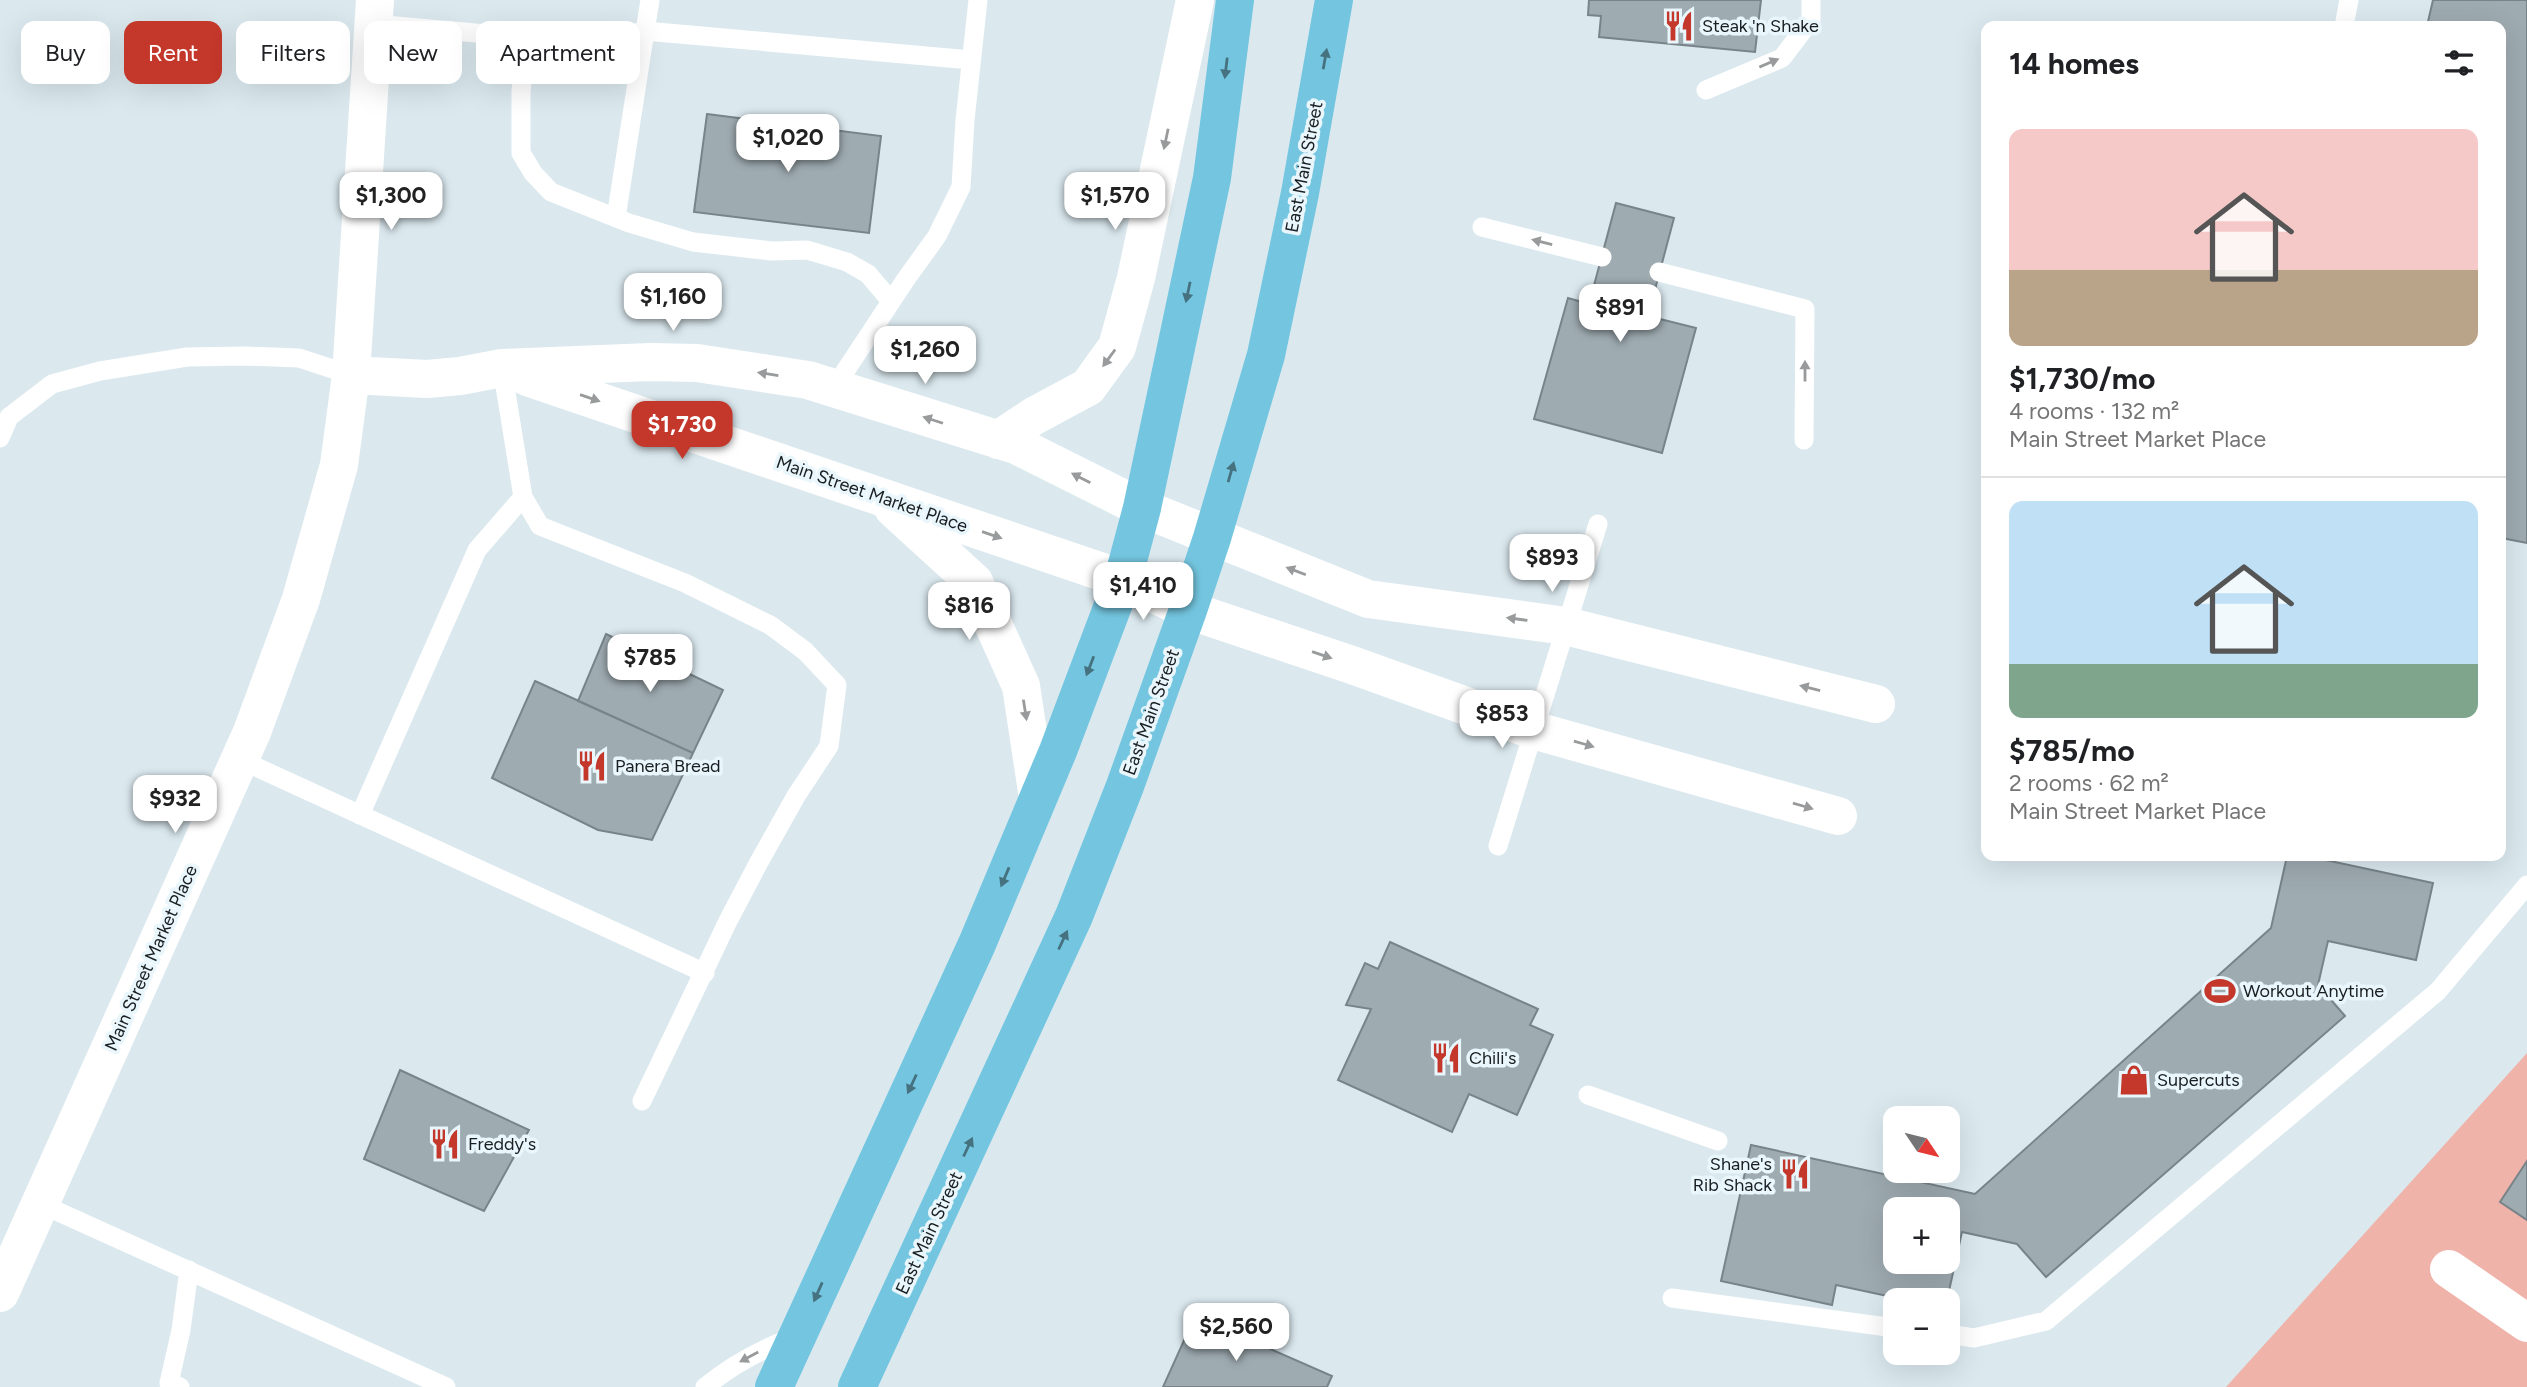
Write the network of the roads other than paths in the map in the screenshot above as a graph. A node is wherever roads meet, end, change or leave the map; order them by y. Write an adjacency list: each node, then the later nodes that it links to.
1 (650, 0): 11 (lane)
2 (978, 0): 13 (lane)
3 (1195, 0): 25 (street, one-way to 25)
4 (1235, 0): 29 (main road, one-way to 29)
5 (1334, 0): 31 (main road, East Main Street, one-way to 5)
6 (1811, 0): 15 (lane, one-way to 6)
7 (2349, 0): 9 (lane)
8 (374, 12): 10 (lane); 22 (street, Main Street Market Place)
9 (2344, 21)
10 (476, 29)
11 (645, 31): 12 (lane); 13 (lane); 16 (lane)
12 (640, 32)
13 (971, 60): 20 (lane)
14 (522, 84): 16 (lane)
15 (1706, 90)
16 (616, 218): 20 (lane)
17 (1482, 227): 18 (lane, one-way to 17)
18 (1602, 257)
19 (1659, 272): 26 (lane, one-way to 19)
20 (891, 301): 23 (lane)
21 (502, 368): 22 (street, Main Street Market Place); 23 (street, Main Street Market Place, one-way to 21); 27 (lane); 28 (street, Main Street Market Place, one-way to 28)
22 (351, 375): 24 (lane, Main Street Market Place); 37 (street, Main Street Market Place)
23 (834, 388): 25 (street, Main Street Market Place, one-way to 23)
24 (0, 438)
25 (998, 440): 29 (street, Main Street Market Place, one-way to 25)
26 (1804, 440)
27 (523, 497): 39 (lane); 43 (lane)
28 (881, 497): 32 (street, Main Street Market Place, one-way to 32); 38 (street, one-way to 38)
29 (1142, 508): 31 (street, Main Street Market Place); 32 (main road)
30 (1598, 524): 34 (lane)
31 (1212, 538): 33 (main road, East Main Street); 34 (street, Main Street Market Place, one-way to 31)
32 (1123, 579): 33 (street, Main Street Market Place); 38 (main road, one-way to 38)
33 (1188, 610): 36 (street, Main Street Market Place, one-way to 36); 60 (main road, East Main Street, one-way to 33)
34 (1566, 626): 35 (street, Main Street Market Place, one-way to 34); 36 (lane)
35 (1876, 704)
36 (1533, 730): 40 (street, Main Street Market Place, one-way to 40); 41 (lane)
37 (242, 760): 39 (lane); 47 (street, Main Street Market Place)
38 (1038, 798): 54 (main road, one-way to 54)
39 (360, 815): 43 (lane)
40 (1838, 816)
41 (1498, 846)
42 (2527, 885): 55 (lane)
43 (705, 973): 45 (lane)
44 (1588, 1095): 46 (lane)
45 (642, 1101)
46 (1718, 1142)
47 (41, 1204): 49 (lane); 50 (street, Main Street Market Place)
48 (2449, 1269): 52 (street)
49 (190, 1270): 56 (lane); 57 (lane)
50 (0, 1293)
51 (1672, 1298): 53 (lane)
52 (2527, 1323)
53 (1883, 1326)
54 (798, 1336): 58 (lane, one-way to 58); 59 (main road)
55 (1960, 1336)
56 (172, 1386)
57 (446, 1387)
58 (705, 1387)
59 (774, 1387)
60 (857, 1387)

